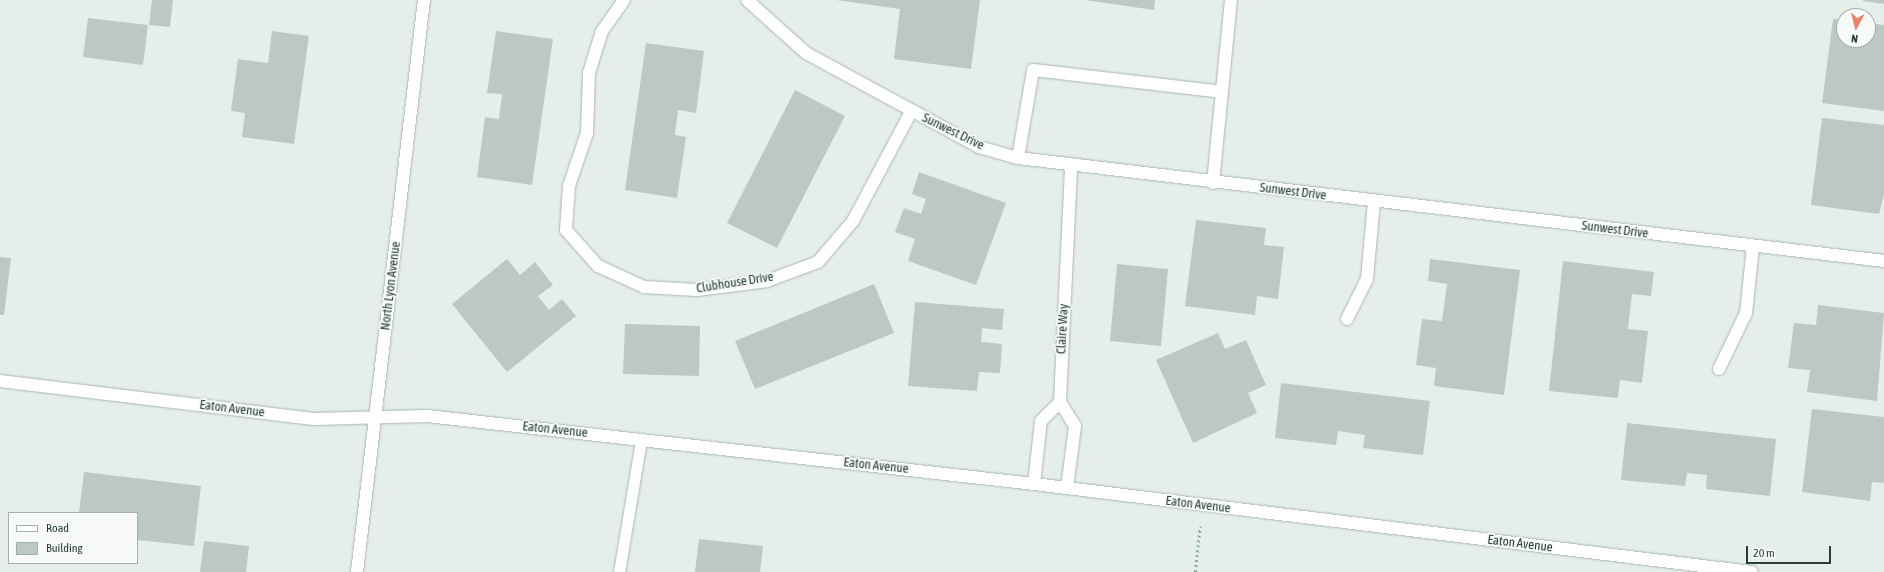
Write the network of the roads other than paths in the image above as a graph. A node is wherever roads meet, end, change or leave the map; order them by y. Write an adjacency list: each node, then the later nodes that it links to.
1 (424, 0): 17 (street, North Lyon Avenue)
2 (624, 0): 6 (street, Clubhouse Drive)
3 (747, 0): 6 (street, Sunwest Drive)
4 (1231, 0): 5 (street)
5 (1222, 92): 7 (street); 9 (street)
6 (911, 112): 7 (street, Sunwest Drive)
7 (1018, 158): 8 (street, Sunwest Drive)
8 (1071, 166): 9 (street, Sunwest Drive); 16 (street, Claire Way)
9 (1213, 183): 10 (street, Sunwest Drive)
10 (1374, 202): 11 (street, Sunwest Drive); 13 (street)
11 (1753, 246): 12 (street, Sunwest Drive); 14 (street)
12 (1884, 261)
13 (1347, 319)
14 (1719, 369)
15 (0, 381): 17 (street, Eaton Avenue)
16 (1060, 402): 19 (street); 20 (street)
17 (375, 415): 18 (street, Eaton Avenue); 21 (street, North Lyon Avenue)
18 (641, 440): 19 (street, Eaton Avenue); 22 (lane)
19 (1034, 484): 20 (street, Eaton Avenue)
20 (1067, 488): 23 (street, Eaton Avenue)
21 (357, 572)
22 (619, 572)
23 (1752, 572)

